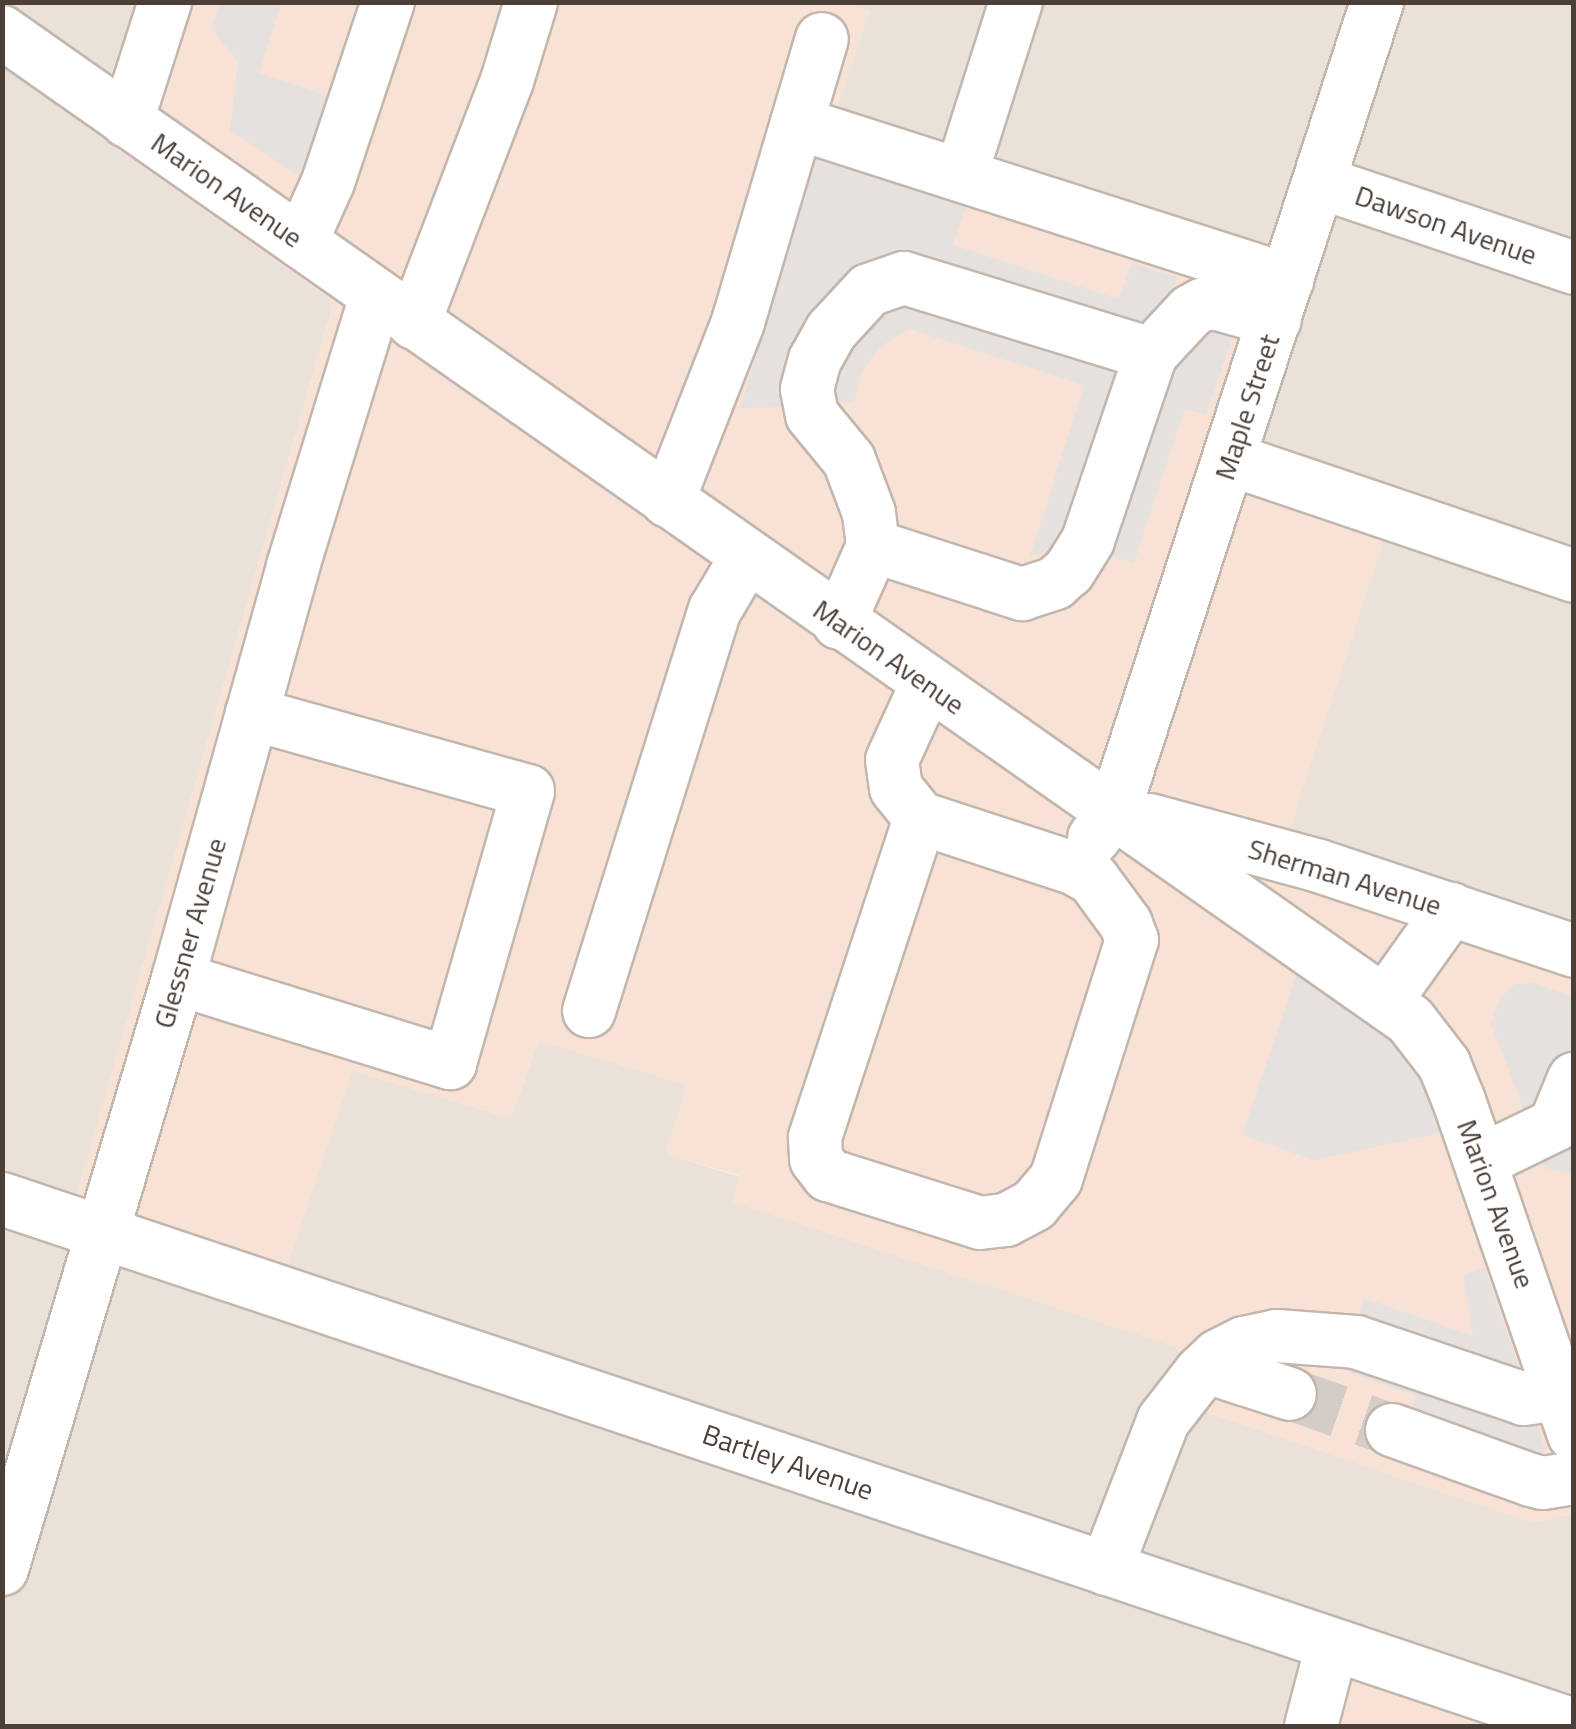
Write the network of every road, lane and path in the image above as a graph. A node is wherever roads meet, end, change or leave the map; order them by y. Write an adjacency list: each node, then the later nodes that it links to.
1 (165, 2): 8 (street)
2 (388, 2): 12 (street)
3 (531, 2): 15 (street, Glessner Avenue)
4 (1016, 2): 10 (street)
5 (1377, 2): 11 (street, Maple Street)
6 (2, 32): 8 (street, Marion Avenue)
7 (822, 40): 9 (street)
8 (127, 121): 12 (street, Marion Avenue)
9 (798, 122): 10 (street); 18 (street)
10 (962, 175): 14 (street)
11 (1319, 182): 13 (street, Dawson Avenue); 14 (street, Maple Street)
12 (301, 242): 15 (street, Marion Avenue)
13 (1574, 268)
14 (1281, 300): 16 (street); 17 (street, Maple Street)
15 (395, 310): 18 (street, Marion Avenue); 24 (street, Glessner Avenue)
16 (1150, 354): 19 (street); 19 (street)
17 (1229, 459): 21 (street); 25 (street, Maple Street)
18 (668, 500): 20 (street, Marion Avenue)
19 (873, 546): 22 (street)
20 (747, 556): 22 (street, Marion Avenue); 32 (street)
21 (1574, 576)
22 (839, 623): 23 (street, Marion Avenue)
23 (927, 684): 25 (street, Marion Avenue); 26 (street)
24 (252, 714): 30 (street, Glessner Avenue); 30 (street)
25 (1114, 810): 27 (street, Maple Street); 28 (street, Sherman Avenue); 31 (street, Marion Avenue)
26 (920, 818): 27 (street); 27 (street)
27 (1073, 868)
28 (1451, 909): 29 (street, Sherman Avenue); 31 (street)
29 (1574, 951)
30 (178, 979): 36 (street, Glessner Avenue)
31 (1386, 1000): 34 (street, Marion Avenue)
32 (589, 1010)
33 (1574, 1079): 34 (street)
34 (1481, 1161): 39 (street, Marion Avenue)
35 (2, 1198): 36 (street, Bartley Avenue)
36 (100, 1231): 42 (street, Glessner Avenue); 43 (street, Bartley Avenue)
37 (1207, 1367): 38 (street); 39 (street); 43 (street)
38 (1290, 1394)
39 (1570, 1423)
40 (1392, 1430): 41 (street)
41 (1574, 1478)
42 (2, 1569)
43 (1106, 1570): 44 (street, Bartley Avenue)
44 (1332, 1646): 45 (street, Bartley Avenue); 46 (street)
45 (1574, 1725)
46 (1311, 1726)

